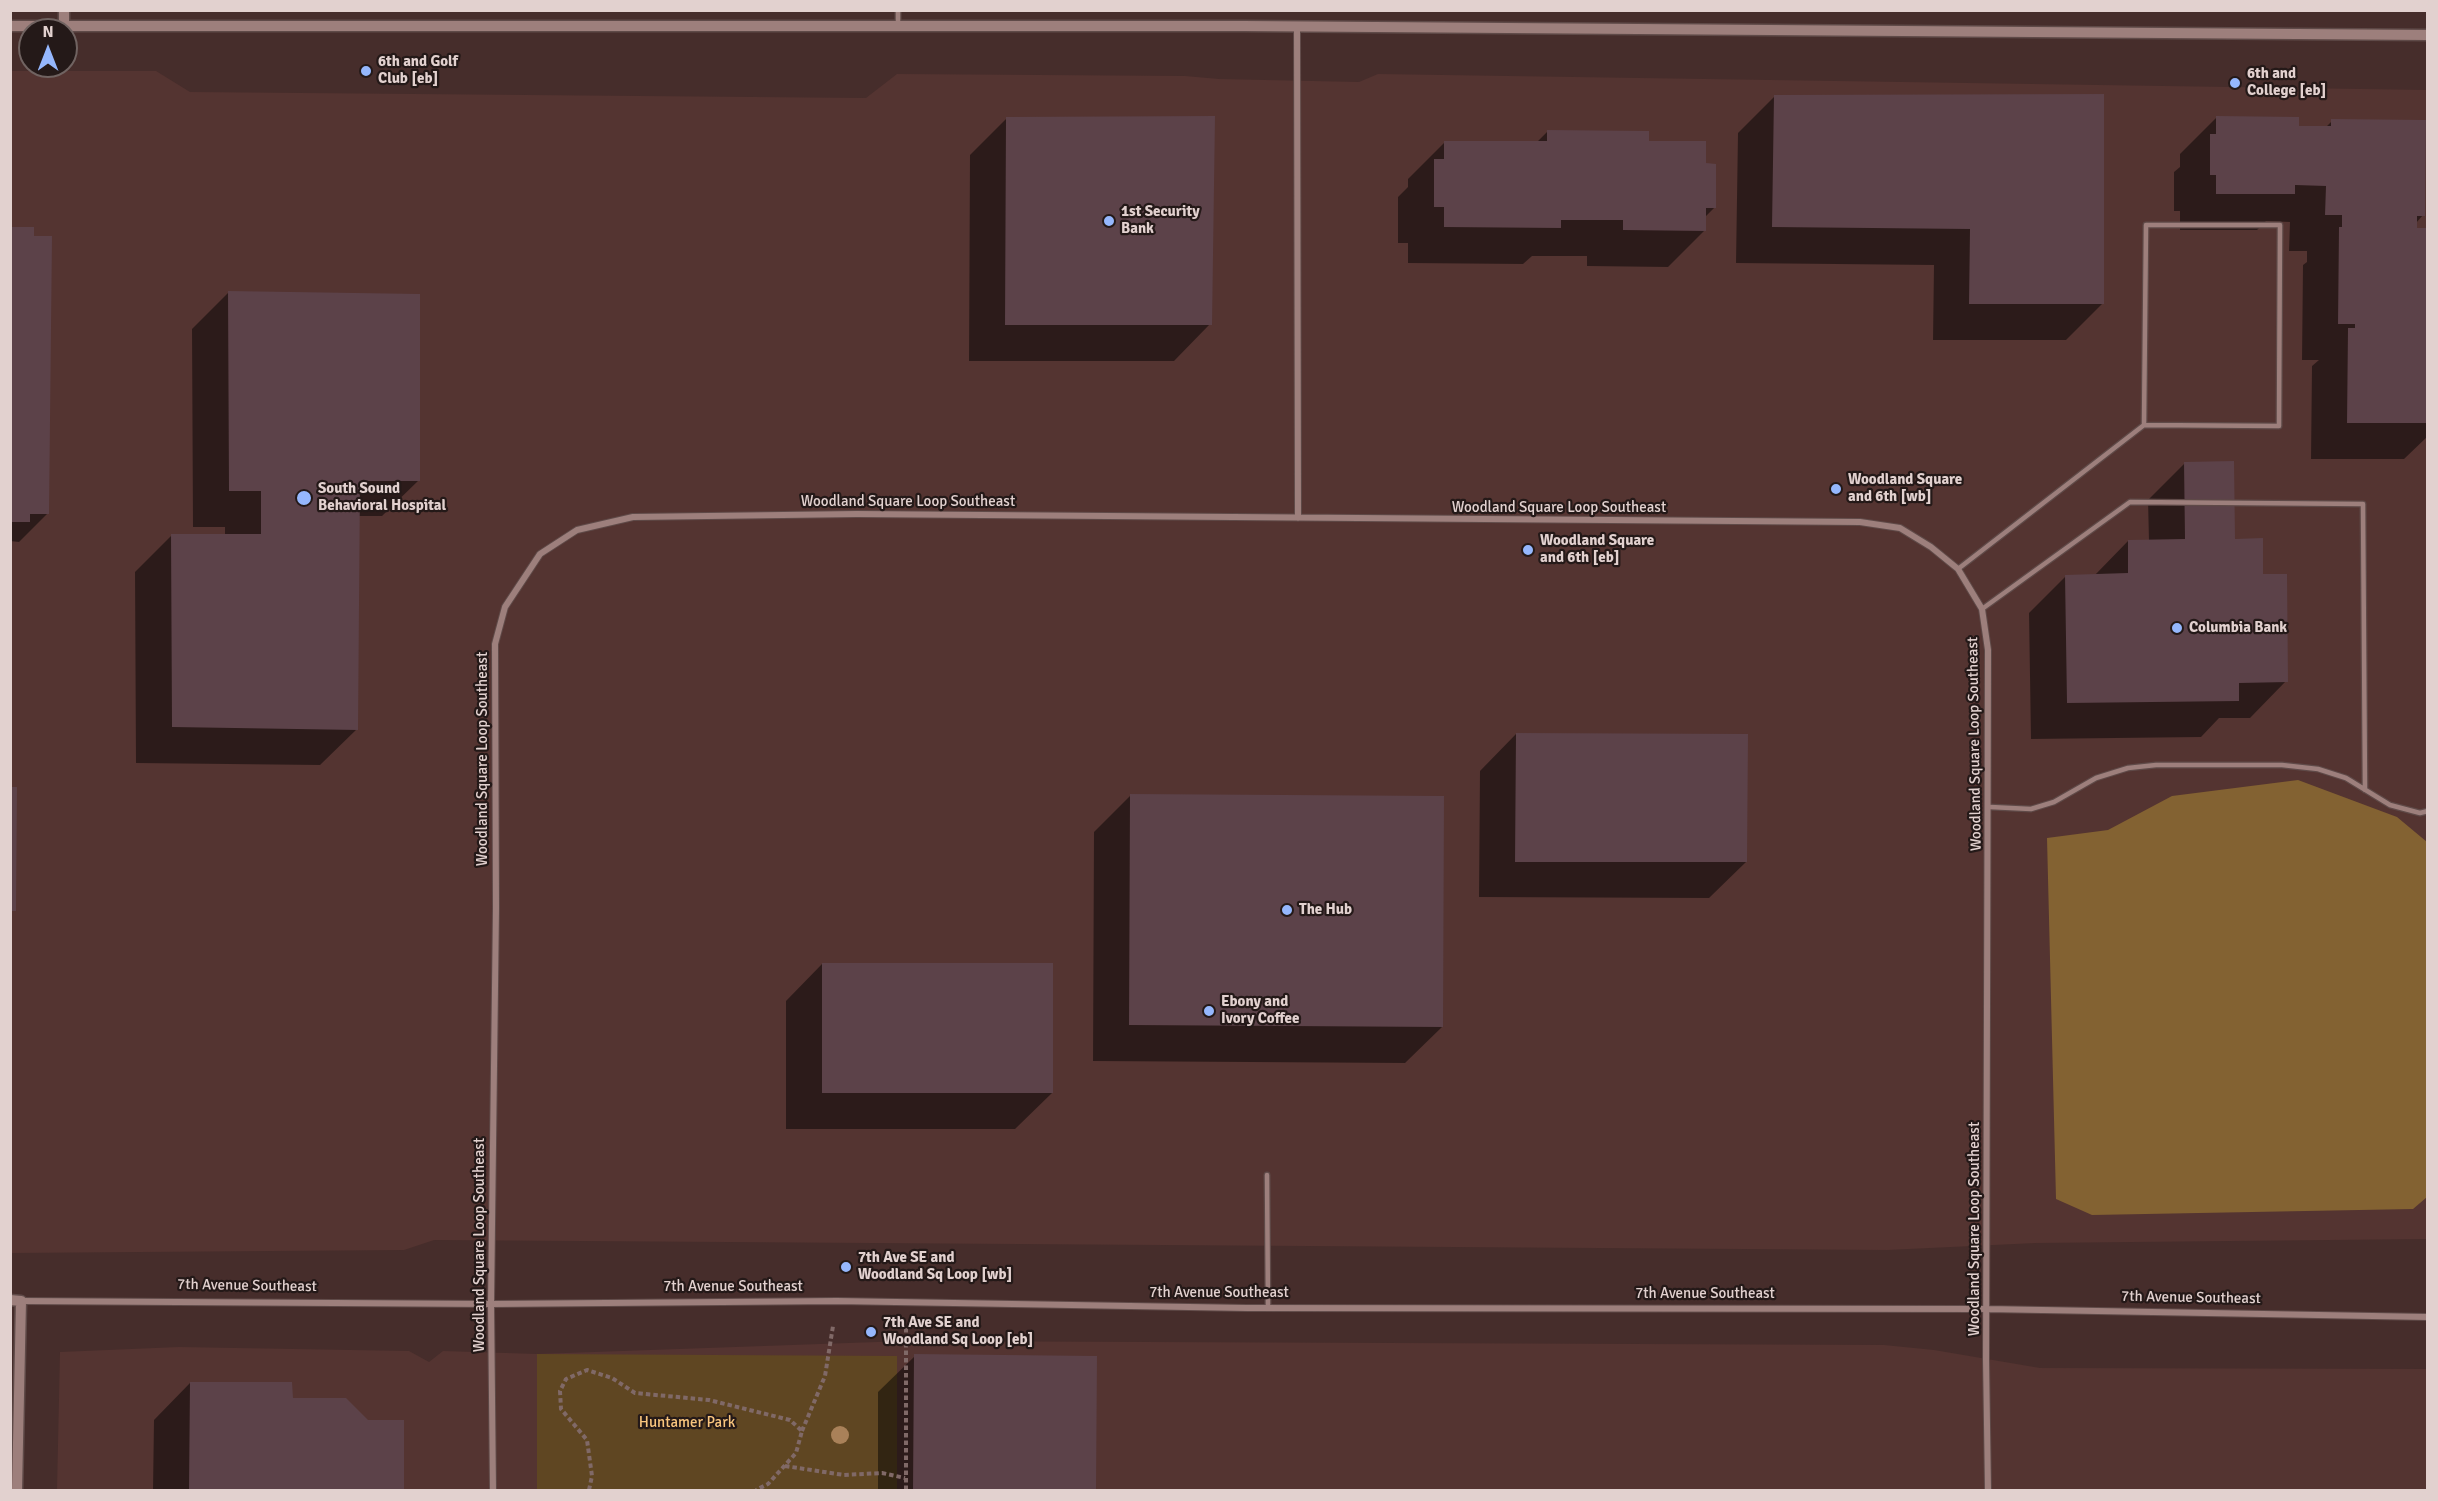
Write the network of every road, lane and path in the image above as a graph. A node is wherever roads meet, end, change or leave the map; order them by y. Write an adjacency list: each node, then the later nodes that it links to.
1 (898, 10): 3 (lane)
2 (78, 26): 3 (street)
3 (898, 26): 4 (street)
4 (1297, 28): 5 (street); 7 (street)
5 (2427, 35)
6 (2144, 426): 6 (lane); 8 (lane)
7 (1298, 518): 8 (street, Woodland Square Loop Southeast); 17 (street, Woodland Square Loop Southeast)
8 (1958, 569): 9 (street, Woodland Square Loop Southeast)
9 (1982, 609): 10 (lane); 11 (street, Woodland Square Loop Southeast)
10 (2365, 790): 11 (lane); 12 (lane)
11 (1990, 807): 19 (street, Woodland Square Loop Southeast)
12 (2427, 811)
13 (1268, 1175): 18 (lane)
14 (16, 1300): 17 (street, 7th Avenue Southeast); 24 (street)
15 (837, 1301): 16 (street, 7th Avenue Southeast); 17 (street, 7th Avenue Southeast); 21 (path)
16 (907, 1303): 18 (street, 7th Avenue Southeast); 23 (path)
17 (491, 1304): 25 (street, Woodland Square Loop Southeast)
18 (1268, 1308): 19 (street, 7th Avenue Southeast)
19 (1987, 1310): 20 (street, 7th Avenue Southeast); 29 (street, Woodland Square Loop Southeast)
20 (2427, 1317)
21 (802, 1431): 22 (path); 26 (path)
22 (784, 1466): 23 (path); 27 (path)
23 (906, 1478): 28 (path)
24 (17, 1491)
25 (493, 1491)
26 (589, 1491)
27 (756, 1491)
28 (906, 1491)
29 (1988, 1491)

